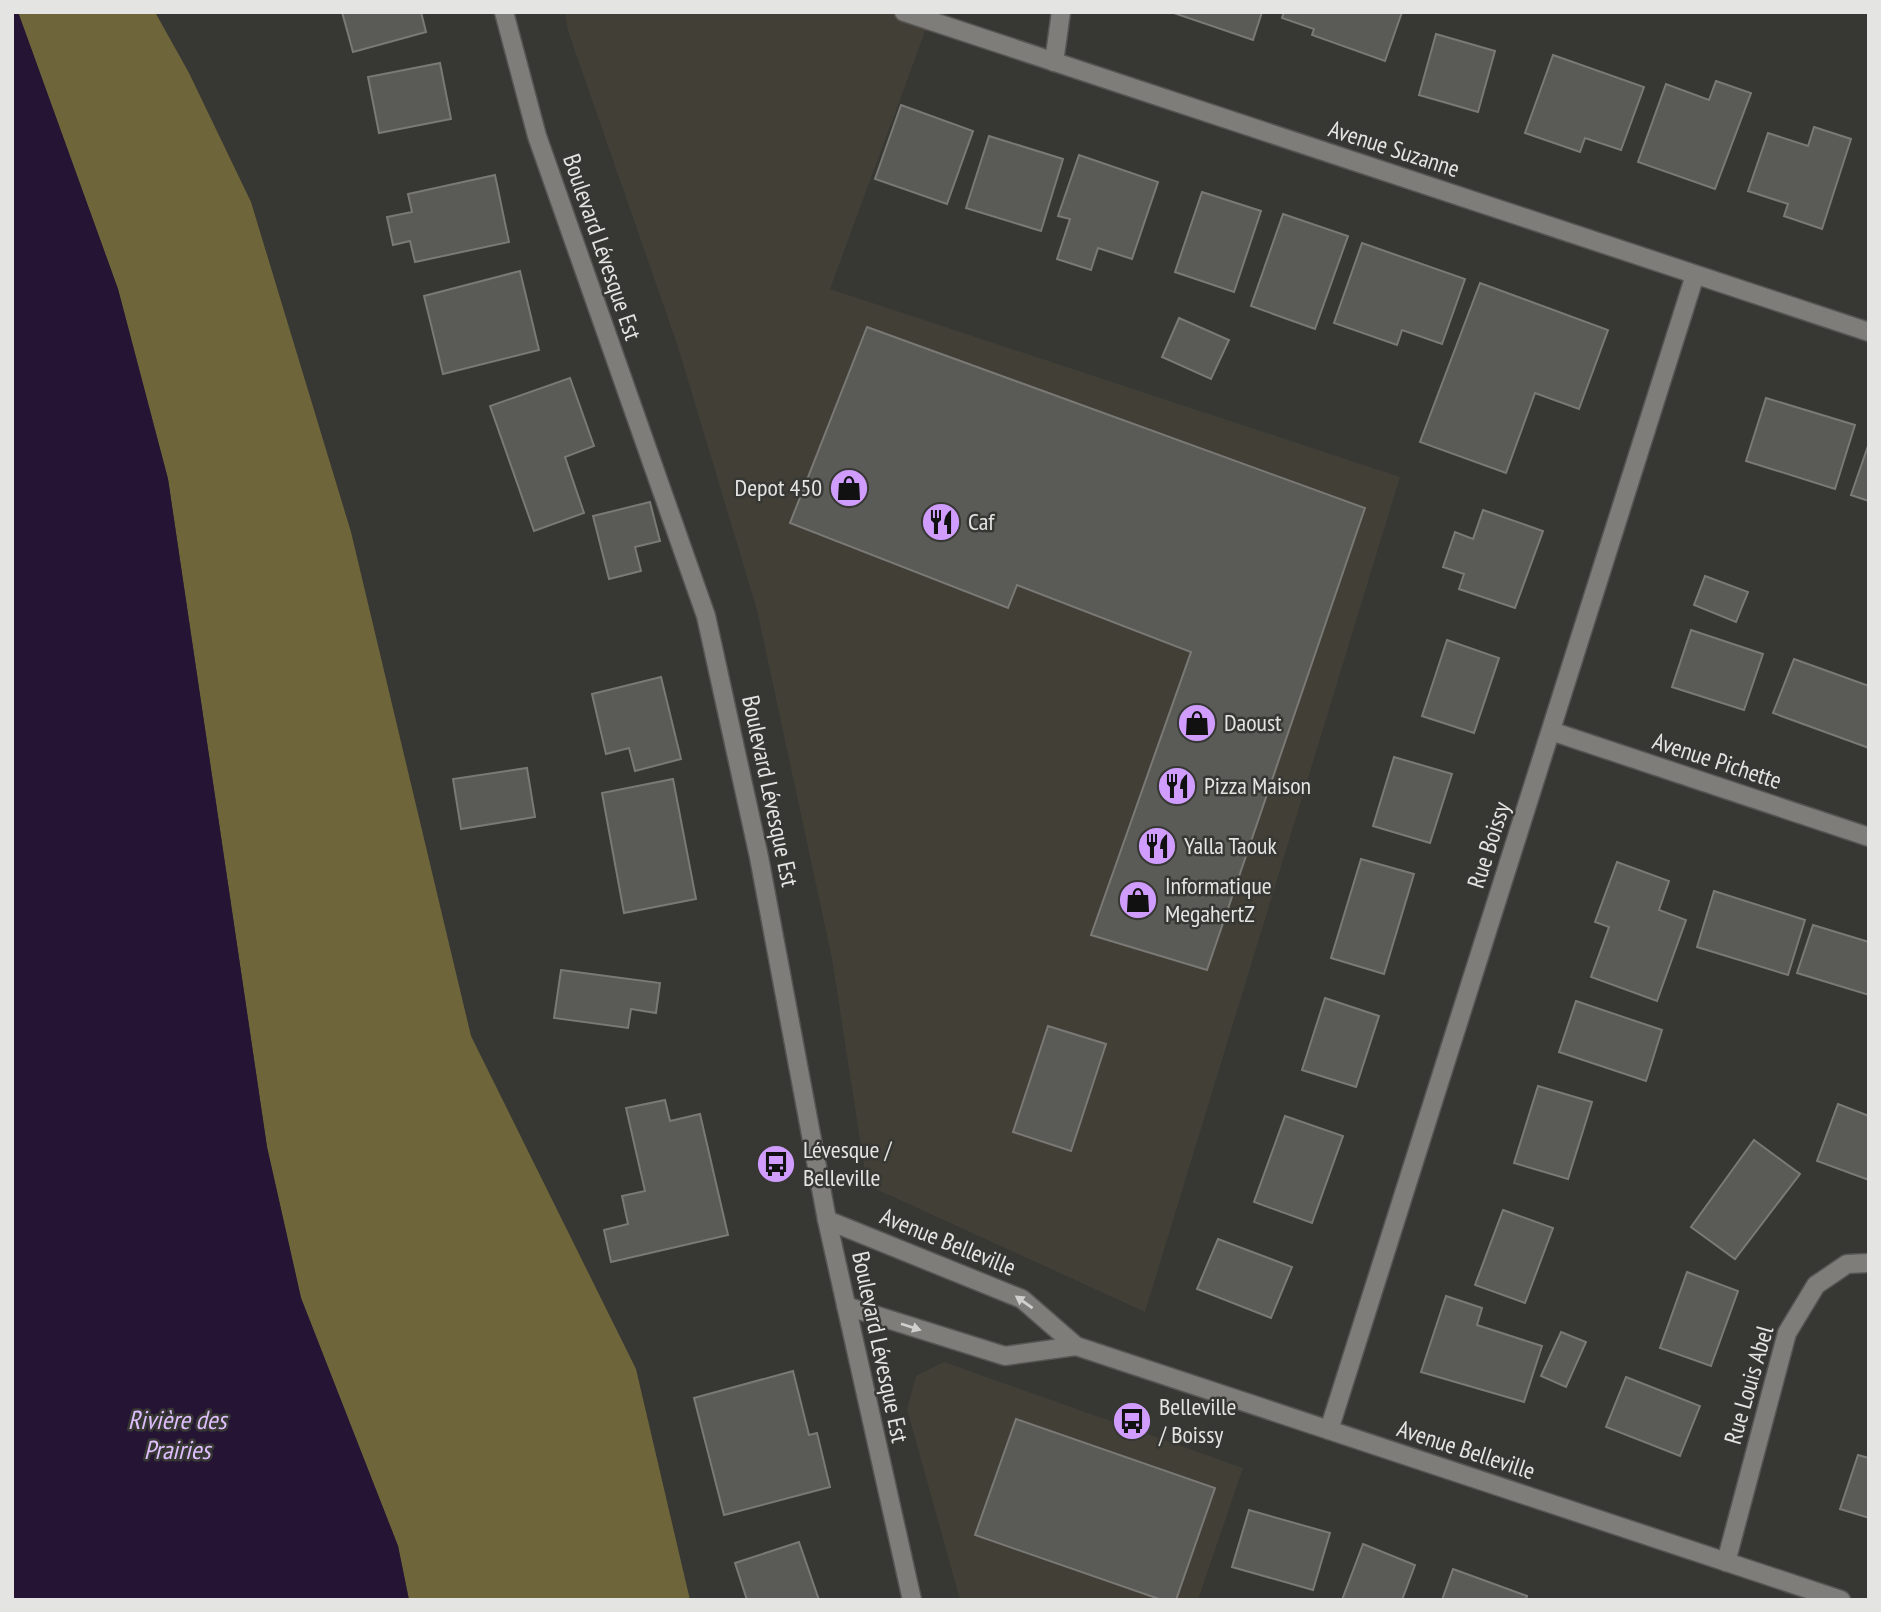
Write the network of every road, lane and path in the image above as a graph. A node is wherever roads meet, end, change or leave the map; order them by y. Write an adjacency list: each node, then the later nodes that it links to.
1 (504, 12): 9 (street, Boulevard Lévesque Est)
2 (904, 12): 4 (street, Avenue Suzanne)
3 (1061, 12): 4 (street)
4 (1054, 62): 5 (street, Avenue Suzanne)
5 (1695, 275): 6 (street, Avenue Suzanne); 7 (street, Rue Boissy)
6 (1869, 332)
7 (1551, 731): 8 (street, Avenue Pichette); 13 (street, Rue Boissy)
8 (1869, 837)
9 (827, 1220): 11 (street, Boulevard Lévesque Est); 12 (street, Avenue Belleville, one-way to 9)
10 (1869, 1263): 14 (street, Rue Louis Abel)
11 (846, 1306): 12 (street, Avenue Belleville, one-way to 12); 15 (street, Boulevard Lévesque Est)
12 (1076, 1346): 13 (street, Avenue Belleville)
13 (1329, 1430): 14 (street, Avenue Belleville)
14 (1726, 1562): 16 (street, Avenue Belleville)
15 (912, 1600)
16 (1841, 1600)

